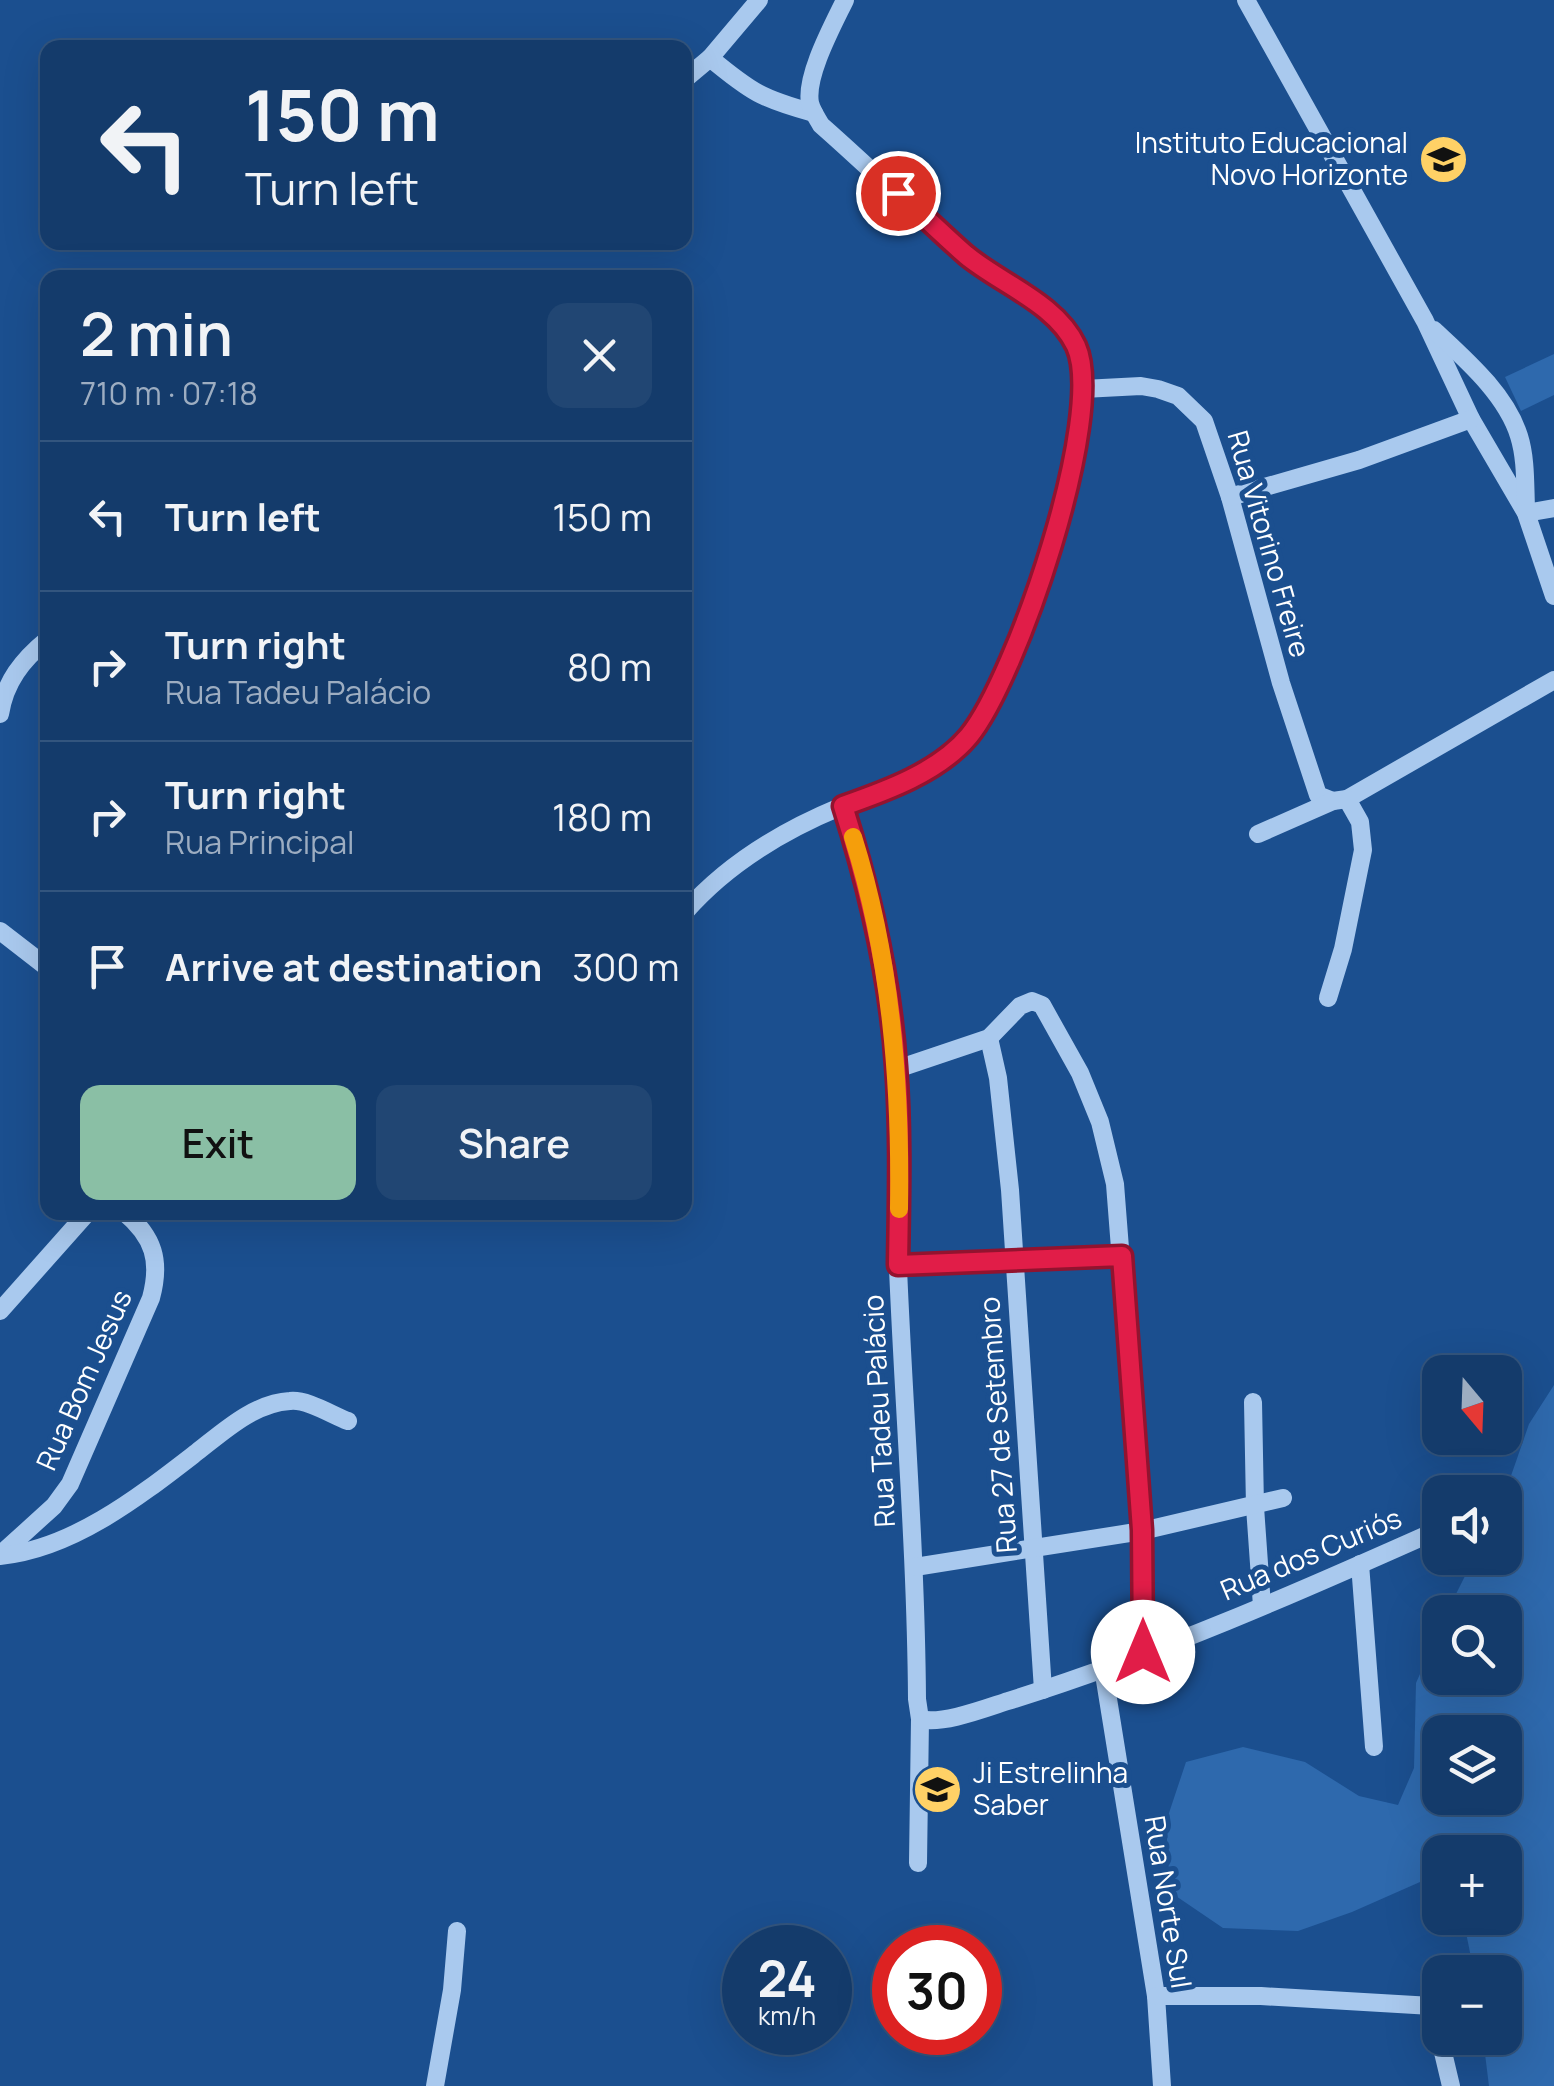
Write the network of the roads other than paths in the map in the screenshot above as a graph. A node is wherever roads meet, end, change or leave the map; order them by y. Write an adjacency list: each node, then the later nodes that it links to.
1 (759, 0): 4 (street)
2 (845, 0): 6 (street)
3 (1246, 0): 7 (street)
4 (710, 58): 5 (street); 6 (street)
5 (692, 73)
6 (814, 113): 8 (street)
7 (1426, 321): 9 (street); 12 (street)
8 (1083, 390): 10 (street, Rua Vitorino Freire); 18 (street)
9 (1472, 419): 10 (street); 12 (street)
10 (1230, 497): 17 (street, Rua Vitorino Freire)
11 (1554, 508): 12 (street)
12 (1526, 513): 13 (street)
13 (1554, 596)
14 (40, 647): 16 (street)
15 (1554, 680): 17 (street)
16 (0, 714)
17 (1340, 800): 19 (street); 23 (street, Rua Vitorino Freire)
18 (843, 806): 20 (street); 25 (street, Rua Tadeu Palácio)
19 (1258, 834)
20 (692, 905)
21 (0, 932): 22 (street)
22 (40, 962)
23 (1328, 998)
24 (989, 1038): 25 (street); 28 (street); 29 (street, Rua 27 de Setembro)
25 (896, 1069): 30 (street, Rua Tadeu Palácio)
26 (81, 1220): 31 (street)
27 (134, 1220): 39 (street, Rua Bom Jesus)
28 (1122, 1256): 29 (street); 36 (street)
29 (1013, 1262): 30 (street); 38 (street, Rua 27 de Setembro)
30 (898, 1265): 41 (street, Rua Tadeu Palácio)
31 (0, 1311)
32 (1253, 1402): 35 (street)
33 (348, 1421): 39 (street)
34 (1283, 1498): 35 (street)
35 (1254, 1506): 36 (street); 42 (street)
36 (1142, 1530): 38 (street); 43 (street)
37 (1422, 1537): 40 (street, Rua dos Curiós)
38 (1036, 1550): 41 (street); 45 (street, Rua 27 de Setembro)
39 (0, 1555)
40 (1360, 1564): 42 (street, Rua dos Curiós); 47 (street)
41 (915, 1566): 46 (street, Rua Tadeu Palácio)
42 (1262, 1606): 43 (street, Rua dos Curiós)
43 (1143, 1652): 44 (street, Rua dos Curiós)
44 (1103, 1668): 45 (street, Rua dos Curiós); 50 (street, Rua Norte Sul)
45 (1043, 1690): 46 (street, Rua dos Curiós)
46 (920, 1719): 48 (street, Rua Tadeu Palácio)
47 (1374, 1746)
48 (918, 1863)
49 (457, 1931): 51 (street)
50 (1156, 1996): 52 (street, Rua Norte Sul); 53 (street)
51 (435, 2086)
52 (1162, 2086)
53 (1451, 2086)

